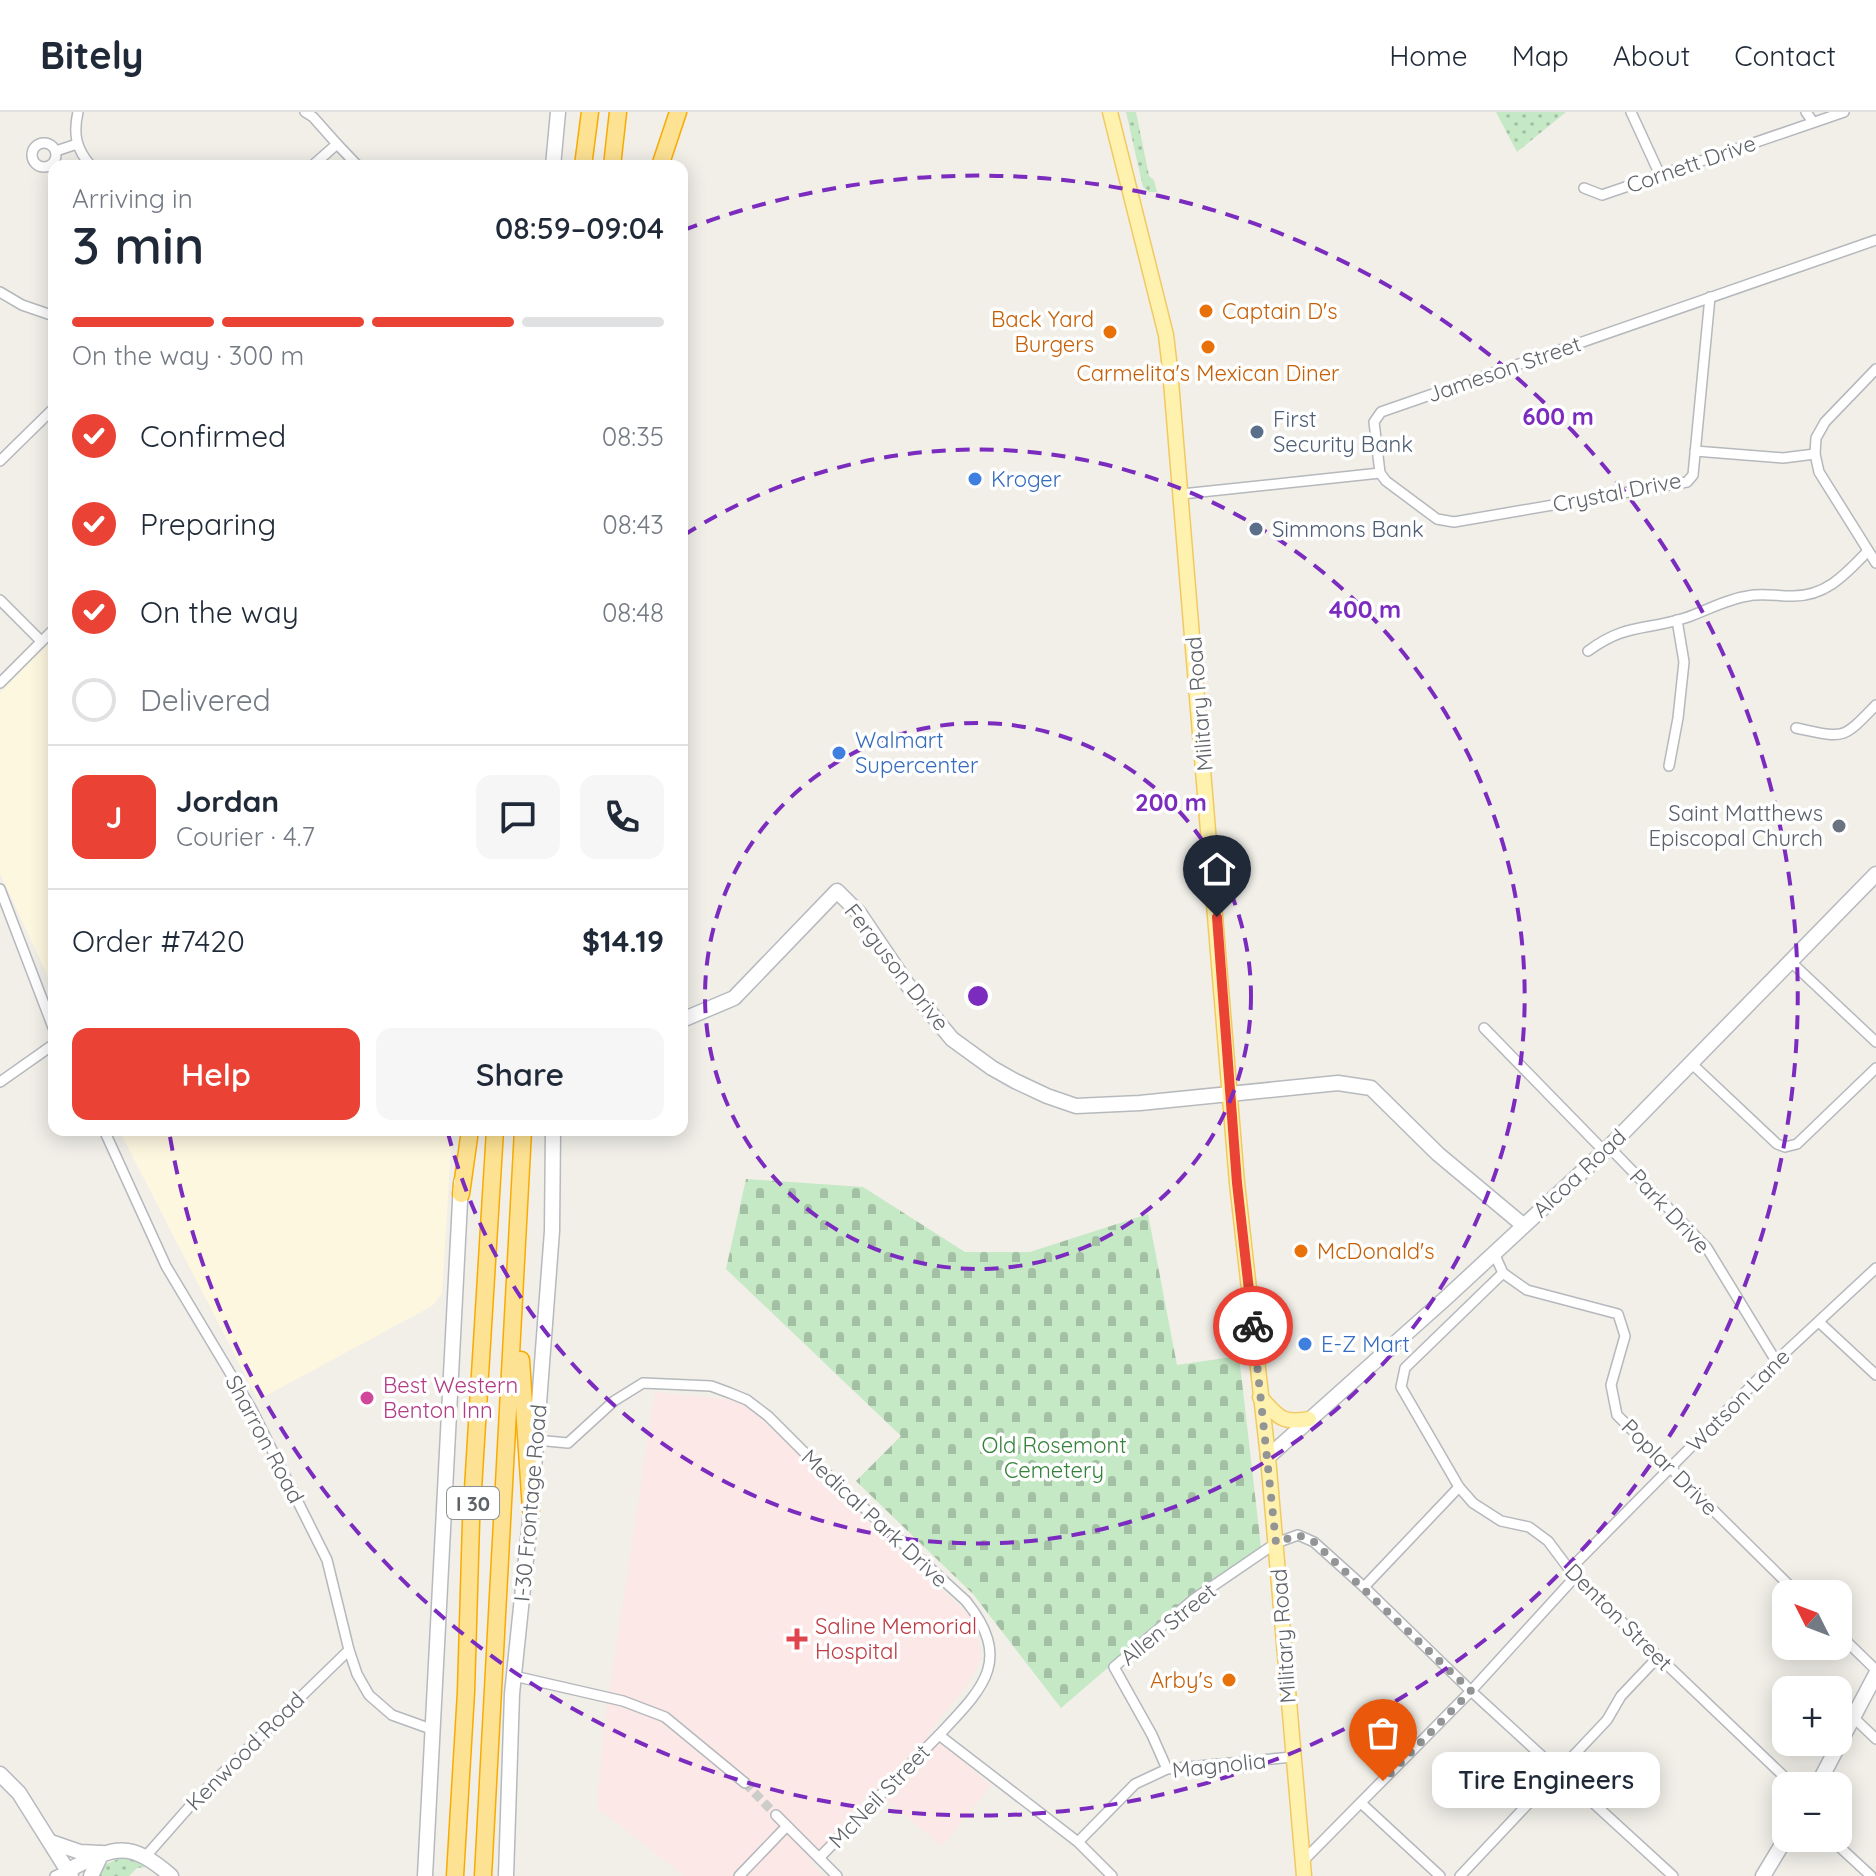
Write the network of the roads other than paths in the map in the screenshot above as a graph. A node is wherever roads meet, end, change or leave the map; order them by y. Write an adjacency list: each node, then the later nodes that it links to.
1 (78, 112): 12 (street)
2 (305, 112): 13 (street)
3 (558, 112): 18 (main road)
4 (590, 112): 19 (highway)
5 (618, 112): 20 (highway)
6 (680, 112): 21 (highway); 22 (main road)
7 (1110, 112): 35 (main road, Military Road)
8 (1631, 112): 23 (street)
9 (1806, 112): 11 (street)
10 (1844, 112): 11 (street, Cornett Drive)
11 (1813, 122): 23 (street, Cornett Drive)
12 (77, 144): 14 (street); 15 (street)
13 (337, 144): 16 (street); 17 (street)
14 (56, 151)
15 (86, 160)
16 (319, 160)
17 (352, 160)
18 (554, 160)
19 (584, 160)
20 (613, 160)
21 (662, 160)
22 (668, 160)
23 (1660, 175): 24 (street, Cornett Drive)
24 (1584, 188)
25 (1876, 240): 27 (street, Jameson Street)
26 (0, 292): 28 (street)
27 (1710, 297): 31 (street, Crystal Drive); 34 (street, Jameson Street)
28 (48, 314)
29 (1876, 369): 32 (street)
30 (48, 414): 33 (street)
31 (1695, 451): 32 (street); 34 (street, Crystal Drive)
32 (1815, 454): 36 (street)
33 (0, 461)
34 (1380, 473): 35 (street)
35 (1182, 494): 58 (main road, Military Road)
36 (1867, 552): 37 (street); 39 (street)
37 (1876, 563)
38 (0, 600): 41 (street)
39 (1677, 620): 42 (street); 46 (street)
40 (48, 635): 41 (street)
41 (41, 641): 43 (street)
42 (1588, 651)
43 (0, 683)
44 (1876, 705): 45 (street)
45 (1796, 728)
46 (1669, 766)
47 (1876, 874): 49 (main road, Alcoa Road)
48 (0, 889): 50 (street)
49 (1790, 961): 53 (street); 55 (main road, Alcoa Road)
50 (48, 1014)
51 (688, 1017): 58 (main road, Ferguson Drive)
52 (1484, 1028): 64 (street, Park Drive)
53 (1876, 1042)
54 (48, 1048): 57 (street)
55 (1691, 1063): 56 (street); 64 (main road, Alcoa Road)
56 (1876, 1068)
57 (0, 1082)
58 (1230, 1095): 66 (main road, Ferguson Drive); 74 (main road, Military Road)
59 (107, 1136): 86 (street, Sharron Road)
60 (466, 1136): 65 (highway)
61 (495, 1136): 118 (highway, I 30)
62 (523, 1136): 70 (highway, I 30)
63 (553, 1136): 76 (main road, I-30 Frontage Road)
64 (1607, 1149): 66 (main road, Alcoa Road); 72 (street, Park Drive)
65 (461, 1194): 92 (main road)
66 (1523, 1225): 67 (main road, Alcoa Road)
67 (1494, 1253): 69 (street); 75 (main road, Alcoa Road)
68 (1876, 1268): 71 (street, Watson Lane)
69 (1503, 1273): 78 (street, Poplar Drive); 79 (street, Denton Street)
70 (516, 1296): 80 (highway); 119 (highway, I 30)
71 (1819, 1322): 72 (street, Watson Lane); 73 (street)
72 (1776, 1361): 78 (street, Watson Lane)
73 (1876, 1375)
74 (1260, 1397): 75 (main road); 77 (main road, Military Road)
75 (1309, 1419): 77 (main road, Alcoa Road)
76 (536, 1440): 80 (main road, I-30 Frontage Road); 93 (street, Medical Park Drive)
77 (1268, 1457): 81 (main road, Military Road)
78 (1669, 1468): 82 (street, Watson Lane); 83 (street, Poplar Drive)
79 (1459, 1487): 82 (street, Denton Street); 84 (street)
80 (531, 1510): 89 (main road, I-30 Frontage Road)
81 (1276, 1543): 84 (street); 95 (main road, Military Road); 96 (street, Allen Street)
82 (1572, 1573): 87 (street, Denton Street); 90 (street, Watson Lane)
83 (1784, 1580)
84 (1364, 1587): 90 (street)
85 (1852, 1647): 88 (street)
86 (349, 1650): 92 (street, Sharron Road); 110 (street, Kenwood Road)
87 (1658, 1657): 97 (street); 98 (street, Denton Street)
88 (1876, 1672): 91 (main road)
89 (514, 1676): 101 (street); 120 (main road, I-30 Frontage Road)
90 (1471, 1691): 97 (street); 102 (street, Watson Lane)
91 (1854, 1718): 94 (street); 99 (main road)
92 (431, 1729): 117 (main road)
93 (939, 1735): 106 (street); 111 (street, McNeil Street)
94 (1876, 1739)
95 (1292, 1757): 96 (street, Magnolia); 112 (main road, Military Road)
96 (1167, 1769): 106 (street, Magnolia)
97 (1560, 1770): 114 (street); 125 (street)
98 (1779, 1772)
99 (1825, 1772)
100 (0, 1774): 105 (main road)
101 (745, 1783)
102 (1361, 1803): 112 (street, Watson Lane); 124 (street)
103 (776, 1815): 104 (street)
104 (787, 1826): 111 (street); 121 (street)
105 (51, 1842): 109 (main road); 113 (main road)
106 (1078, 1842): 123 (street)
107 (1778, 1852): 126 (main road)
108 (1845, 1852): 127 (street)
109 (102, 1853): 110 (main road); 113 (main road); 115 (main road)
110 (146, 1856): 116 (main road)
111 (819, 1858): 122 (street)
112 (1303, 1869)
113 (65, 1874)
114 (1666, 1874)
115 (91, 1876)
116 (171, 1876)
117 (425, 1876)
118 (455, 1876)
119 (483, 1876)
120 (506, 1876)
121 (739, 1876)
122 (837, 1876)
123 (1112, 1876)
124 (1440, 1876)
125 (1460, 1876)
126 (1763, 1876)
127 (1871, 1876)

